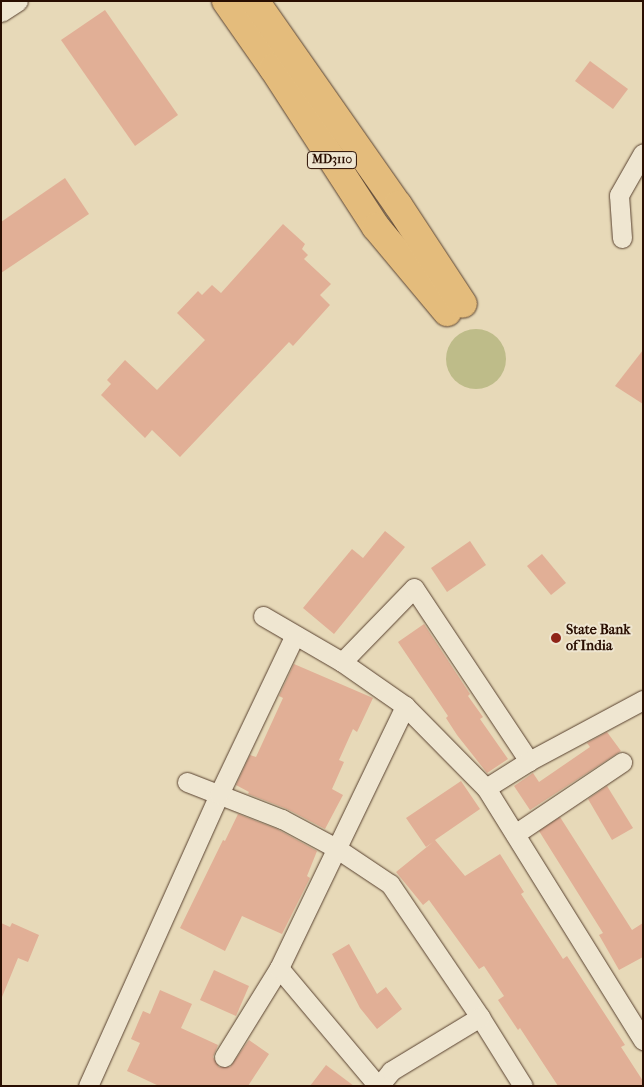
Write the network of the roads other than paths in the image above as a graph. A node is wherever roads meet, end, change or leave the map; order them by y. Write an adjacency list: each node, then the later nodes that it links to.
1 (18, 1): 4 (street)
2 (226, 1): 3 (main road, MD3110)
3 (255, 1)
4 (1, 12)
5 (643, 153): 6 (street)
6 (622, 238)
7 (263, 616): 8 (street)
8 (295, 635): 9 (street); 16 (street)
9 (342, 662): 10 (street); 12 (street)
10 (405, 706): 15 (street); 18 (street)
11 (640, 706): 12 (street)
12 (529, 761): 15 (street)
13 (622, 762): 17 (street)
14 (187, 782): 16 (street)
15 (486, 788): 17 (street)
16 (219, 794): 18 (street); 23 (street)
17 (514, 834): 21 (street)
18 (336, 848): 19 (street); 20 (street)
19 (278, 968): 22 (street); 24 (street)
20 (480, 1017): 24 (street); 25 (street)
21 (643, 1040)
22 (224, 1057)
23 (88, 1086)
24 (379, 1086)
25 (522, 1086)

